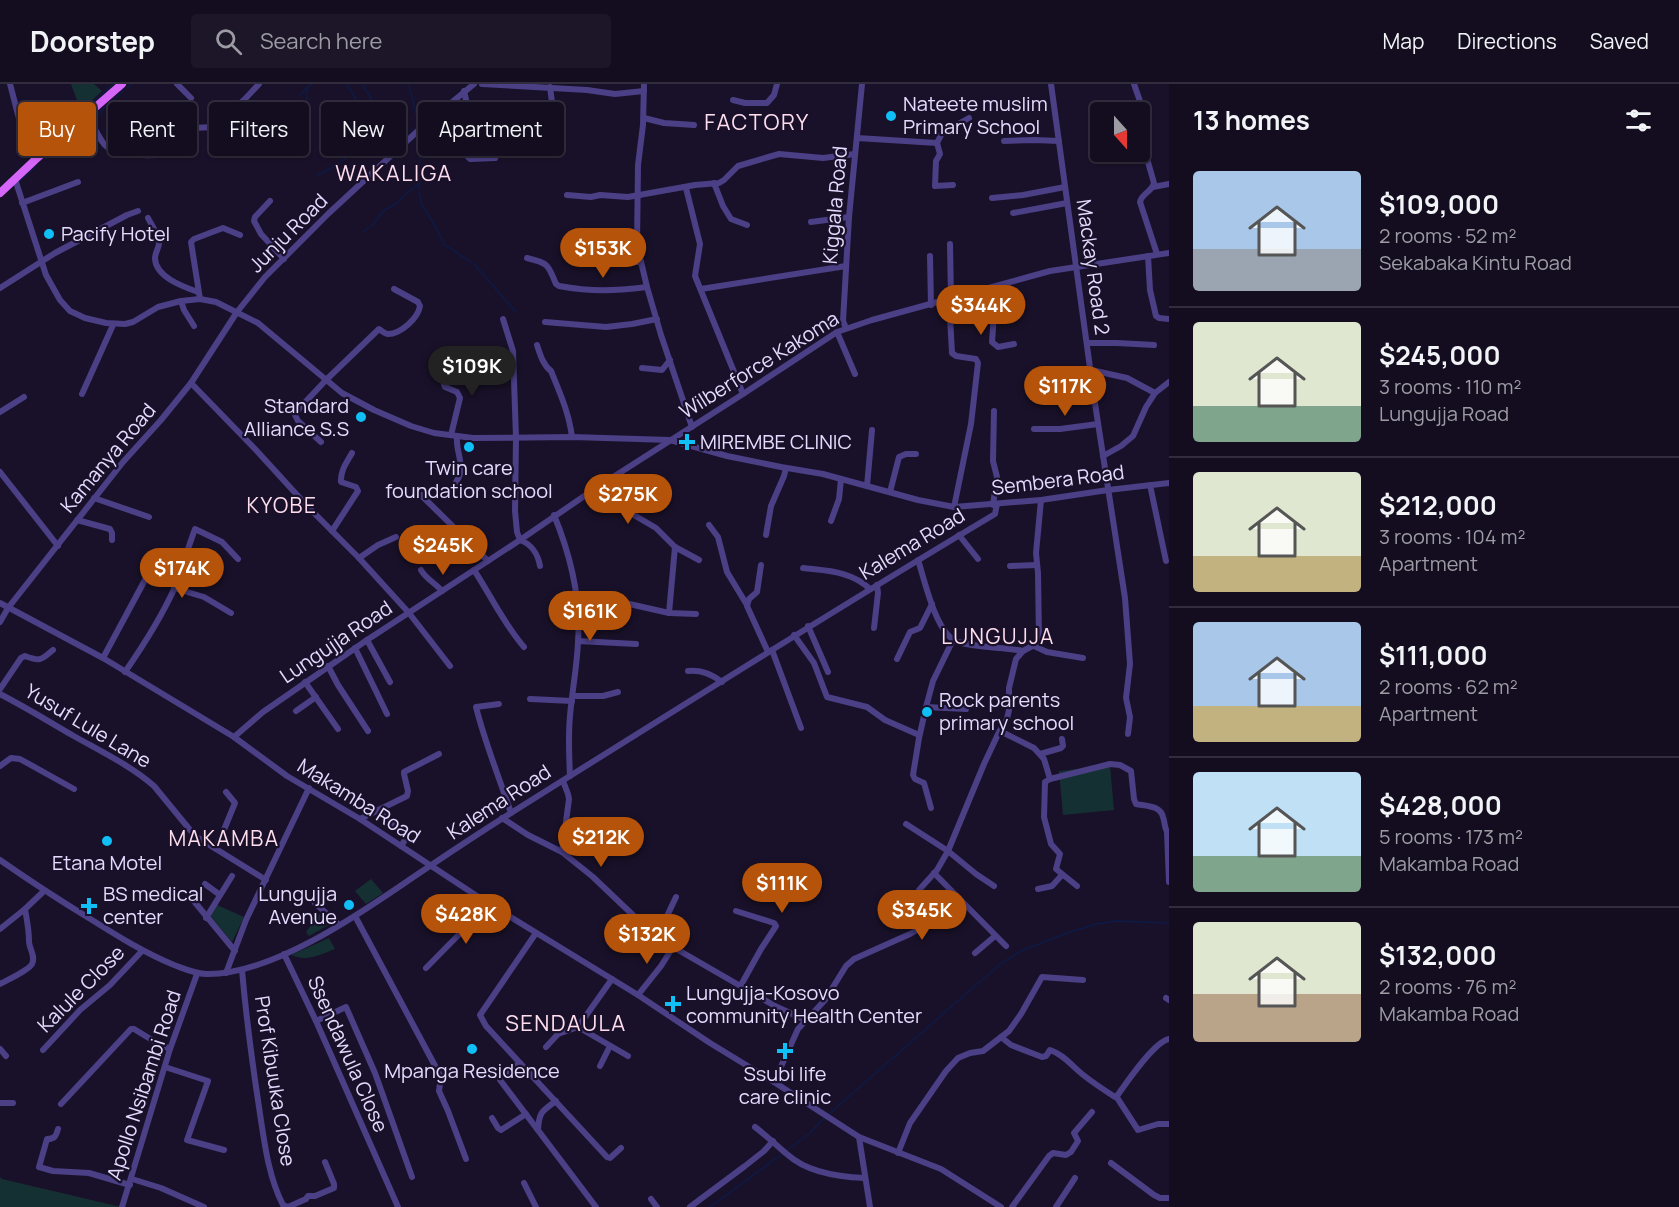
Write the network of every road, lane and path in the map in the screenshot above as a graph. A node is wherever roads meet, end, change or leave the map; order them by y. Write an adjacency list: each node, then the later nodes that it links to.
1 (10, 84): 30 (street)
2 (122, 84): 18 (main road)
3 (177, 84): 14 (street)
4 (259, 84): 22 (street)
5 (474, 84): 13 (street, Junju Road)
6 (483, 84): 11 (street)
7 (777, 84): 15 (street)
8 (862, 84): 23 (street, Kiggala Road)
9 (1134, 84): 17 (street)
10 (1054, 85): 25 (street, Mackay Road 2)
11 (550, 87): 12 (street); 16 (street)
12 (644, 88): 19 (street)
13 (464, 91): 29 (street); 62 (street, Junju Road)
14 (191, 98)
15 (733, 100)
16 (552, 102)
17 (1140, 102)
18 (96, 108)
19 (644, 118): 21 (street); 42 (street)
20 (969, 118): 26 (street)
21 (694, 125)
22 (96, 130)
23 (857, 138): 26 (street); 27 (street, Kiggala Road)
24 (1004, 141): 25 (street)
25 (1059, 141): 38 (street, Mackay Road 2)
26 (937, 143): 36 (street)
27 (855, 154): 34 (street); 49 (street, Kiggala Road)
28 (40, 156): 30 (main road)
29 (495, 158)
30 (35, 160): 32 (main road)
31 (1149, 162): 39 (street)
32 (15, 179): 37 (main road); 45 (street)
33 (78, 182): 45 (street)
34 (714, 183): 40 (street); 52 (street)
35 (1169, 184): 39 (street)
36 (953, 185)
37 (2, 187)
38 (1065, 187): 43 (street); 46 (street, Mackay Road 2)
39 (1153, 187): 58 (street)
40 (686, 188): 42 (street); 72 (street)
41 (567, 195): 42 (street)
42 (637, 196): 55 (street)
43 (992, 198)
44 (270, 201): 62 (street)
45 (22, 203): 63 (street)
46 (1067, 203): 48 (street); 67 (street, Mackay Road 2)
47 (138, 211): 63 (street)
48 (1013, 213)
49 (849, 217): 51 (street); 66 (street, Kiggala Road)
50 (148, 218): 73 (street, Sembera Road)
51 (811, 222)
52 (747, 225)
53 (240, 236): 73 (street)
54 (606, 242): 55 (street)
55 (637, 244): 64 (street)
56 (950, 244): 74 (street)
57 (1169, 253): 58 (street, Wilberforce Kakoma)
58 (1156, 255): 60 (street, Wilberforce Kakoma)
59 (930, 256): 76 (street)
60 (1148, 256): 67 (street, Wilberforce Kakoma); 80 (street)
61 (527, 258): 69 (street)
62 (284, 259): 77 (street, Junju Road)
63 (41, 262): 70 (street); 82 (street)
64 (640, 262): 65 (street); 69 (street)
65 (591, 263)
66 (846, 266): 72 (street); 84 (street, Kiggala Road)
67 (1076, 267): 68 (street, Wilberforce Kakoma); 87 (street, Mackay Road 2)
68 (996, 286): 74 (street, Wilberforce Kakoma); 86 (street)
69 (647, 287): 79 (street)
70 (0, 288)
71 (394, 289): 95 (street)
72 (701, 289): 100 (street)
73 (199, 296): 75 (street); 77 (street, Sembera Road)
74 (950, 299): 76 (street, Wilberforce Kakoma); 130 (street)
75 (181, 301): 82 (street); 83 (street)
76 (931, 304): 84 (street, Wilberforce Kakoma)
77 (237, 312): 95 (street, Sembera Road); 97 (street, Kamanya Road)
78 (503, 319): 110 (street)
79 (657, 319): 81 (street); 91 (street)
80 (1169, 319)
81 (545, 322)
82 (112, 325): 99 (street)
83 (194, 326)
84 (846, 328): 85 (street, Wilberforce Kakoma)
85 (837, 333): 94 (street); 100 (street, Wilberforce Kakoma)
86 (1014, 344)
87 (1087, 344): 89 (street); 93 (street, Mackay Road 2)
88 (537, 345): 109 (street)
89 (1154, 345)
90 (459, 357): 108 (street)
91 (669, 360): 92 (street); 105 (street)
92 (642, 368)
93 (1091, 370): 98 (street); 104 (street, Mackay Road 2)
94 (855, 374)
95 (326, 380): 108 (street, Sembera Road); 112 (street)
96 (1169, 382): 98 (street)
97 (191, 383): 127 (street, Kamanya Road); 136 (street)
98 (1155, 393): 115 (street)
99 (82, 394)
100 (743, 394): 105 (street, Wilberforce Kakoma)
101 (24, 397): 103 (street)
102 (994, 411): 129 (street)
103 (0, 412)
104 (1098, 424): 106 (street); 115 (street, Mackay Road 2)
105 (692, 427): 111 (street, Wilberforce Kakoma)
106 (1034, 429)
107 (872, 430): 122 (street)
108 (454, 435): 110 (street, Sembera Road); 119 (street)
109 (572, 437): 110 (street, Sembera Road); 111 (street, Sembera Road)
110 (516, 438): 141 (street)
111 (670, 440): 116 (street, Sembera Road); 123 (street, Lungujja Road)
112 (321, 442)
113 (352, 453): 136 (street)
114 (916, 454): 125 (street)
115 (1103, 456): 124 (street, Mackay Road 2)
116 (786, 468): 118 (street, Sembera Road); 137 (street)
117 (0, 472): 142 (street)
118 (841, 478): 122 (street, Sembera Road); 134 (street)
119 (456, 482)
120 (1169, 483): 121 (street, Sembera Road)
121 (1150, 485): 124 (street, Sembera Road); 150 (street)
122 (867, 486): 125 (street, Sembera Road)
123 (596, 488): 131 (street, Lungujja Road); 143 (street)
124 (1108, 489): 128 (street, Sembera Road); 212 (street, Mackay Road 2)
125 (891, 492): 130 (street, Sembera Road)
126 (421, 495): 149 (street)
127 (94, 498): 132 (street); 133 (street, Kamanya Road)
128 (1041, 500): 129 (street, Sembera Road); 154 (street)
129 (995, 505): 130 (street, Sembera Road); 138 (street, Kalema Road)
130 (954, 507)
131 (554, 515): 141 (street, Lungujja Road); 163 (street)
132 (149, 517)
133 (77, 520): 140 (street); 142 (street, Kamanya Road)
134 (831, 521)
135 (708, 525): 166 (street)
136 (332, 531): 144 (street)
137 (766, 535)
138 (959, 535): 147 (street, Kalema Road); 148 (street)
139 (396, 537): 144 (street)
140 (112, 540)
141 (520, 540): 149 (street, Lungujja Road); 152 (street)
142 (58, 546): 167 (street, Kamanya Road)
143 (675, 547): 146 (street); 170 (street)
144 (359, 558): 169 (street)
145 (238, 559): 160 (street)
146 (699, 560)
147 (918, 560): 159 (street, Kalema Road); 165 (street)
148 (978, 560)
149 (488, 561): 157 (street, Lungujja Road)
150 (1166, 561)
151 (761, 565): 166 (street)
152 (540, 566)
153 (1010, 566): 154 (street)
154 (1037, 566): 180 (street)
155 (803, 568): 161 (street)
156 (421, 570): 162 (street)
157 (474, 570): 162 (street, Lungujja Road); 181 (street)
158 (146, 578): 186 (street)
159 (877, 585): 161 (street, Kalema Road); 174 (street)
160 (174, 588): 168 (street); 192 (street)
161 (870, 589): 173 (street, Kalema Road)
162 (442, 591): 169 (street, Lungujja Road)
163 (576, 599): 170 (street); 178 (street)
164 (0, 603): 167 (street, Makamba Road)
165 (932, 603): 177 (street); 188 (street)
166 (747, 606): 184 (street)
167 (8, 608): 172 (street, Kamanya Road); 186 (street, Makamba Road)
168 (231, 613)
169 (409, 613): 176 (street, Lungujja Road); 190 (street)
170 (669, 613): 171 (street)
171 (696, 614)
172 (0, 622)
173 (808, 626): 175 (street, Kalema Road); 193 (street)
174 (874, 628)
175 (794, 635): 184 (street, Kalema Road); 213 (street)
176 (367, 640): 182 (street, Lungujja Road); 195 (street)
177 (953, 640): 185 (street); 204 (street)
178 (578, 641): 179 (street); 201 (street)
179 (636, 644)
180 (1034, 646): 185 (street); 187 (street)
181 (524, 647)
182 (355, 648): 189 (street, Lungujja Road); 207 (street)
183 (53, 650): 197 (street)
184 (770, 651): 196 (street, Kalema Road); 208 (street)
185 (1023, 651): 210 (street)
186 (103, 658): 192 (street, Makamba Road)
187 (1083, 658)
188 (897, 659)
189 (328, 666): 194 (street, Lungujja Road); 211 (street)
190 (450, 666)
191 (688, 671): 196 (street)
192 (125, 672): 214 (street, Makamba Road)
193 (828, 672)
194 (305, 682): 200 (street); 214 (street, Lungujja Road)
195 (390, 682)
196 (722, 682): 219 (street, Kalema Road)
197 (0, 689)
198 (618, 692): 201 (street)
199 (0, 694): 233 (street, Yusuf Lule Lane)
200 (316, 697): 206 (street); 209 (street)
201 (572, 698): 202 (street); 219 (street)
202 (530, 699)
203 (499, 704): 227 (street)
204 (926, 707): 205 (street); 213 (street)
205 (966, 709)
206 (296, 711)
207 (387, 714)
208 (801, 728)
209 (338, 729)
210 (1000, 730): 217 (street); 234 (street)
211 (368, 731)
212 (1128, 734)
213 (919, 735): 225 (street)
214 (234, 737): 222 (street, Makamba Road)
215 (1062, 739): 217 (street)
216 (439, 754): 226 (street)
217 (1040, 754): 220 (street)
218 (0, 766): 223 (street)
219 (570, 776): 221 (street, Kalema Road)
220 (1050, 779): 231 (street); 239 (street)
221 (563, 780): 227 (street, Kalema Road); 235 (street)
222 (309, 788): 229 (street, Makamba Road); 241 (street)
223 (74, 789)
224 (226, 792): 233 (street)
225 (931, 808)
226 (376, 810): 229 (street); 232 (street)
227 (511, 813): 228 (street, Kalema Road)
228 (502, 818): 235 (street); 237 (street, Kalema Road)
229 (360, 819): 232 (street, Makamba Road)
230 (906, 824): 234 (street)
231 (1168, 832): 242 (street)
232 (401, 846): 237 (street, Makamba Road)
233 (216, 849): 241 (street, Yusuf Lule Lane)
234 (948, 850): 238 (street); 244 (street)
235 (562, 852): 260 (street)
236 (0, 860): 247 (street, Kalema Road)
237 (431, 865): 252 (street, Makamba Road); 255 (street, Kalema Road)
238 (934, 873): 261 (street); 277 (street)
239 (1062, 874): 245 (street); 246 (street)
240 (232, 876): 248 (street)
241 (266, 880): 265 (street)
242 (1169, 882)
243 (204, 884): 248 (street)
244 (994, 886)
245 (1077, 886)
246 (1038, 889)
247 (44, 891): 253 (street); 264 (street, Kalema Road)
248 (220, 895): 256 (street)
249 (676, 897): 260 (street)
250 (193, 900): 256 (street)
251 (315, 903): 257 (street)
252 (489, 904): 259 (street, Makamba Road); 268 (street)
253 (25, 909): 258 (street); 274 (street)
254 (736, 911): 275 (street)
255 (355, 916): 257 (street, Kalema Road); 310 (street)
256 (206, 918): 265 (street)
257 (339, 925): 267 (street, Kalema Road)
258 (0, 929)
259 (536, 933): 272 (street, Makamba Road); 289 (street)
260 (658, 934): 263 (street)
261 (995, 936): 262 (street); 266 (street)
262 (1006, 946)
263 (673, 947): 275 (street); 276 (street)
264 (142, 951): 271 (street, Kalema Road); 286 (street, Kalule Close)
265 (235, 951): 270 (street)
266 (975, 953)
267 (284, 954): 269 (street, Kalema Road); 278 (street, Ssendawula Close)
268 (426, 968)
269 (242, 970): 270 (street, Kalema Road); 320 (street, Prof Kibuuka Close)
270 (226, 973): 271 (street, Kalema Road)
271 (197, 974): 285 (street, Apollo Nsibambi Road)
272 (612, 979): 276 (street, Makamba Road); 279 (street)
273 (1083, 980): 280 (street)
274 (0, 984)
275 (741, 986): 277 (street)
276 (638, 995): 292 (street, Makamba Road)
277 (805, 1020): 292 (street)
278 (316, 1021): 313 (street); 323 (street, Ssendawula Close)
279 (578, 1027): 282 (street); 283 (street)
280 (1001, 1037): 293 (street); 309 (street)
281 (1169, 1039): 293 (street)
282 (610, 1046): 288 (street); 290 (street)
283 (546, 1047)
284 (0, 1049): 287 (street)
285 (170, 1049): 291 (street, Apollo Nsibambi Road); 297 (street)
286 (43, 1050)
287 (6, 1056)
288 (628, 1056)
289 (520, 1063): 294 (street); 299 (street)
290 (600, 1066)
291 (165, 1067): 308 (street); 316 (street, Apollo Nsibambi Road)
292 (774, 1082): 305 (street, Makamba Road)
293 (1116, 1096): 301 (street)
294 (556, 1101): 304 (street); 307 (street)
295 (0, 1103): 296 (street)
296 (13, 1103)
297 (61, 1104)
298 (1092, 1112): 330 (street)
299 (526, 1114): 300 (street); 304 (street)
300 (492, 1118)
301 (1169, 1124)
302 (755, 1127): 306 (street)
303 (58, 1129): 316 (street)
304 (538, 1130): 325 (street)
305 (859, 1137): 309 (street, Makamba Road); 314 (street)
306 (773, 1141): 314 (street); 327 (street)
307 (621, 1148)
308 (224, 1150)
309 (898, 1153): 329 (street, Makamba Road)
310 (466, 1160)
311 (325, 1162): 320 (street)
312 (1111, 1163): 318 (street)
313 (412, 1177)
314 (865, 1178): 328 (street)
315 (1075, 1178): 331 (street)
316 (131, 1182): 321 (street, Apollo Nsibambi Road); 322 (street)
317 (524, 1184): 324 (street)
318 (1169, 1198)
319 (651, 1199): 326 (street)
320 (283, 1206)
321 (122, 1207)
322 (204, 1207)
323 (398, 1207)
324 (536, 1207)
325 (595, 1207)
326 (657, 1207)
327 (690, 1207)
328 (870, 1207)
329 (1001, 1207)
330 (1012, 1207)
331 (1056, 1207)

